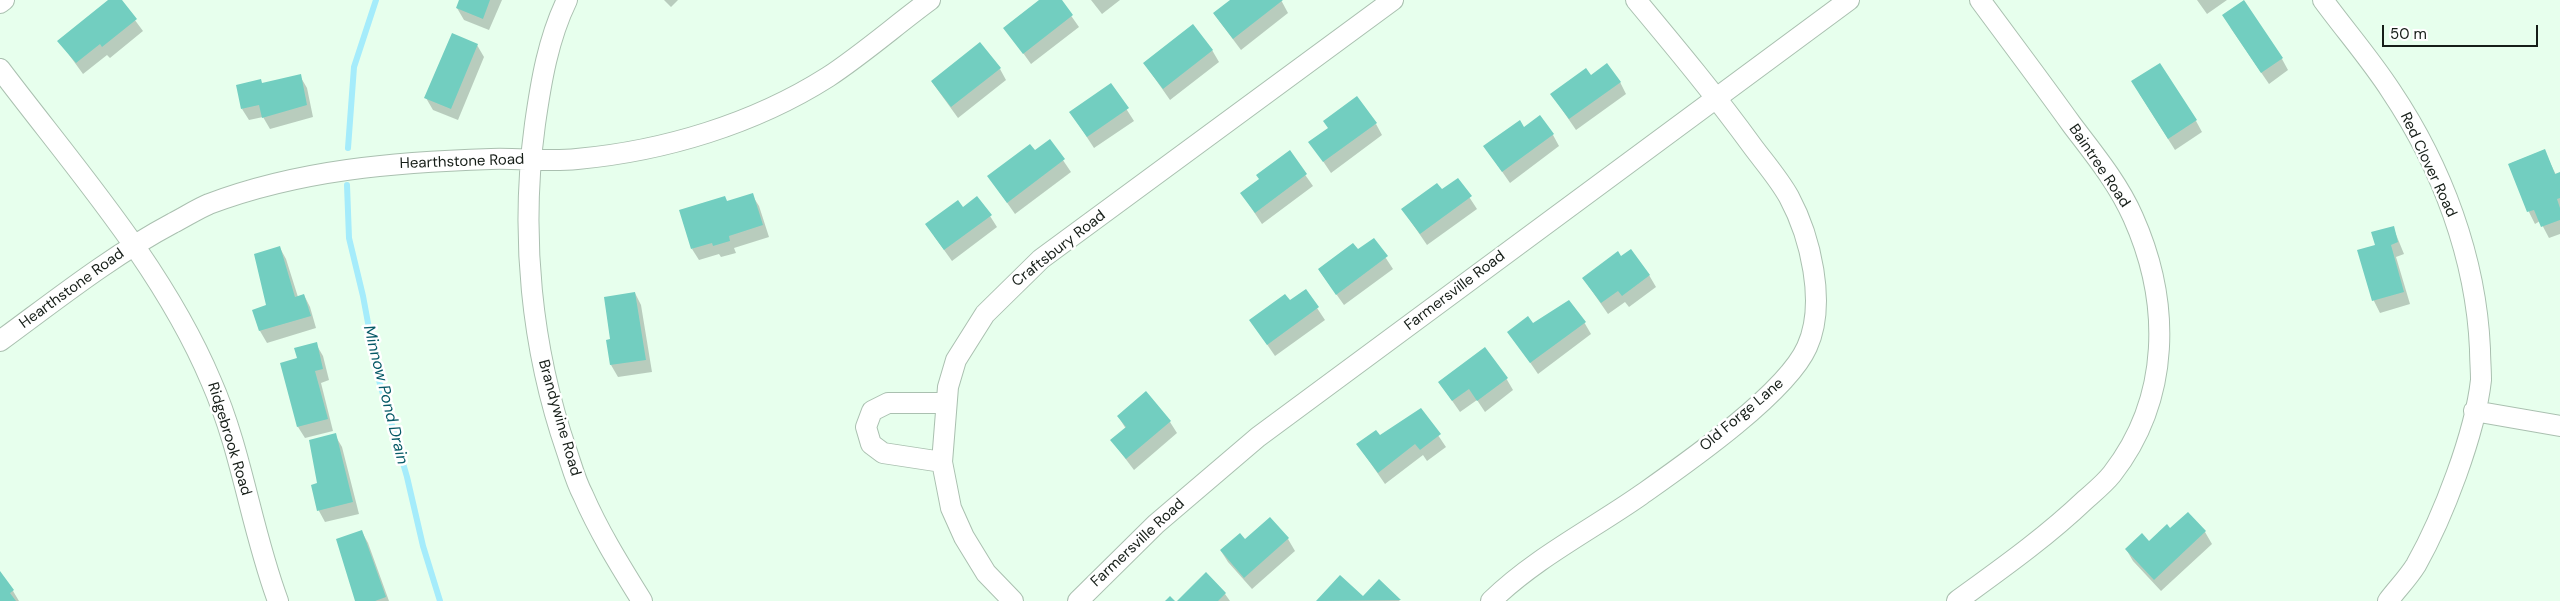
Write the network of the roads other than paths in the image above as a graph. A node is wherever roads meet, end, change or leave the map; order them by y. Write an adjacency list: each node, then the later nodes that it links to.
1 (4, 0): 9 (street)
2 (567, 0): 12 (street, Brandywine Road)
3 (930, 0): 12 (street, Hearthstone Road)
4 (1393, 0): 15 (street, Craftsbury Road)
5 (1636, 0): 11 (street)
6 (1849, 0): 11 (street, Farmersville Road)
7 (1980, 0): 24 (street, Baintree Road)
8 (2323, 0): 16 (street, Red Clover Road)
9 (0, 3)
10 (0, 69): 13 (street, Ridgebrook Road)
11 (1717, 97): 22 (street, Farmersville Road); 23 (street, Old Forge Lane)
12 (530, 159): 13 (street, Hearthstone Road); 20 (street, Brandywine Road)
13 (133, 246): 14 (street, Hearthstone Road); 19 (street, Ridgebrook Road)
14 (0, 342)
15 (945, 403): 18 (street, Craftsbury Road); 18 (street)
16 (2474, 411): 17 (street); 25 (street, Red Clover Road)
17 (2560, 426)
18 (942, 462): 21 (street, Craftsbury Road)
19 (278, 601)
20 (642, 601)
21 (1013, 601)
22 (1078, 601)
23 (1491, 601)
24 (1957, 601)
25 (2388, 601)

